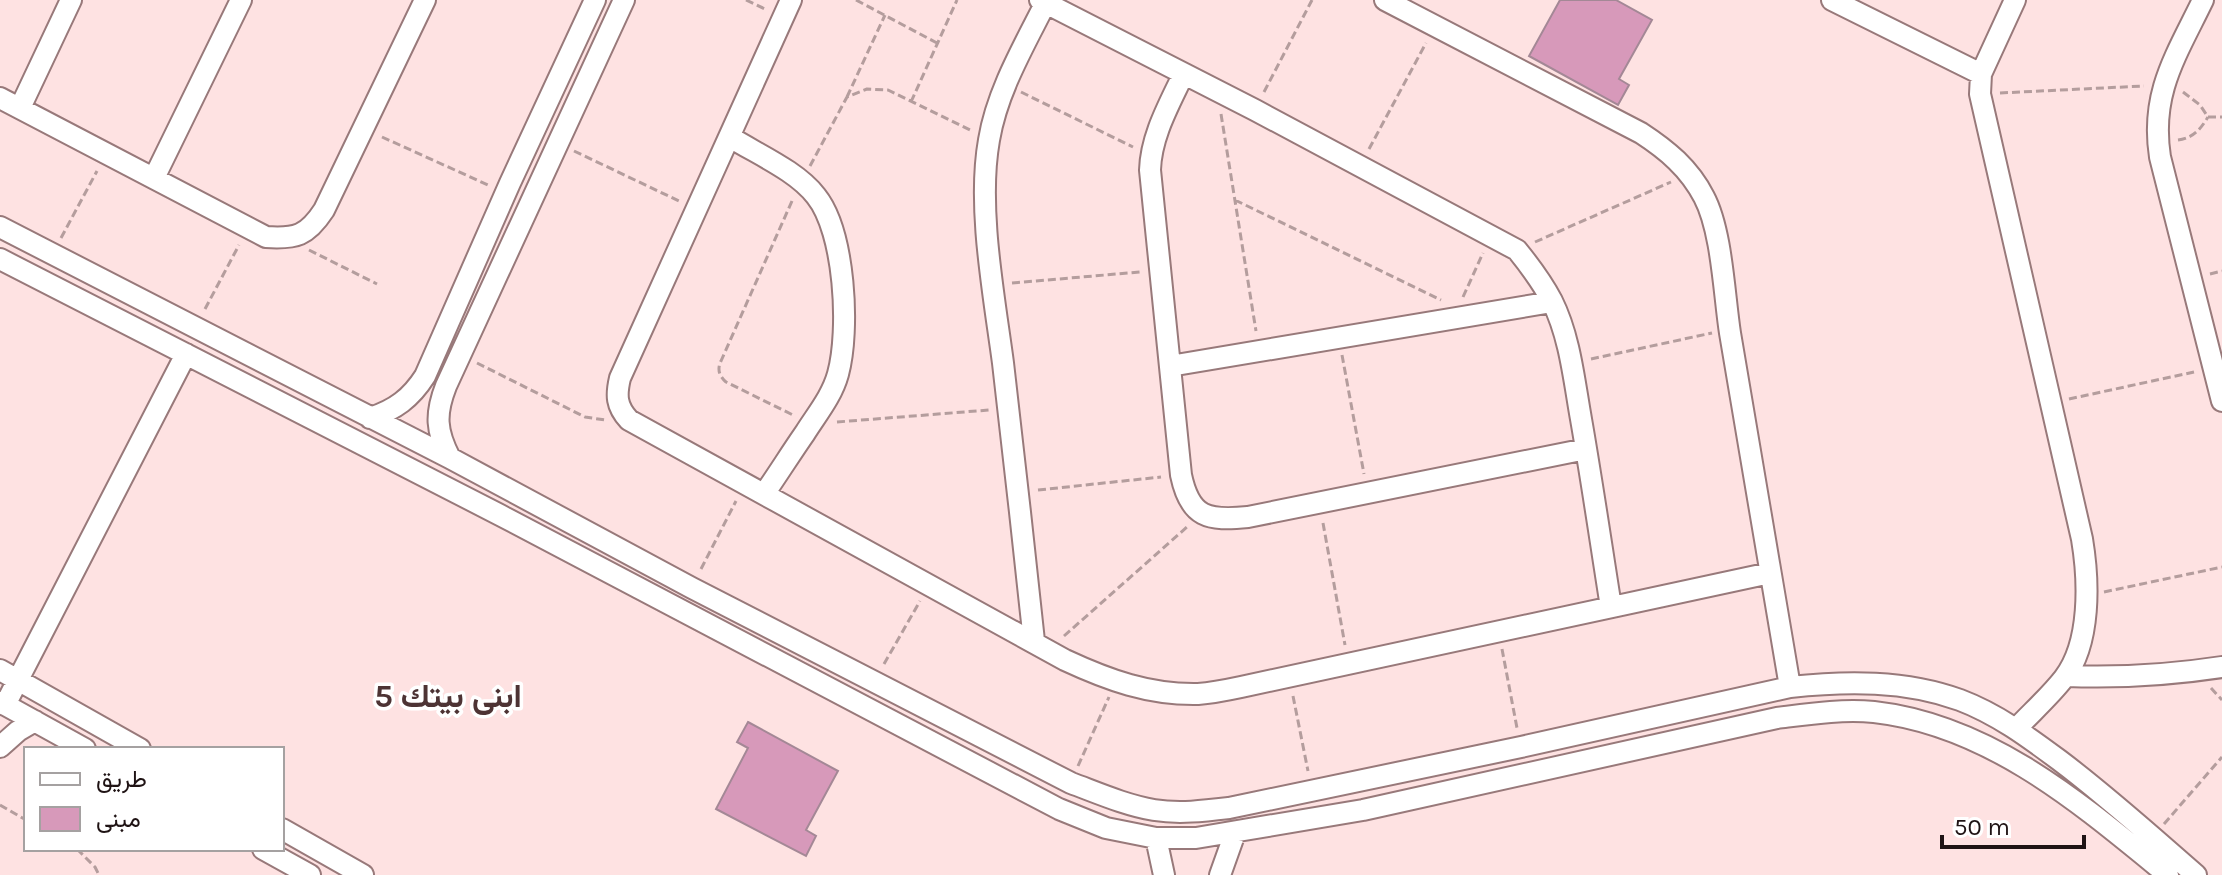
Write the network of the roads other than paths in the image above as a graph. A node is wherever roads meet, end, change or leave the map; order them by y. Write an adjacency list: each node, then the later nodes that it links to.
1 (71, 0): 15 (street)
2 (241, 0): 17 (street)
3 (425, 0): 17 (street)
4 (791, 0): 16 (street)
5 (1385, 0): 32 (street)
6 (1832, 0): 13 (street)
7 (2015, 0): 13 (street)
8 (2203, 0): 27 (street)
9 (595, 1): 11 (street); 18 (street)
10 (1044, 1): 12 (street); 34 (street)
11 (621, 7): 19 (street)
12 (1183, 75): 22 (street); 24 (street)
13 (1980, 84): 37 (street)
14 (0, 98): 15 (street)
15 (20, 108): 17 (street)
16 (730, 137): 31 (street); 31 (street)
17 (154, 178)
18 (508, 188): 19 (street); 25 (street)
19 (535, 195): 26 (street)
20 (0, 227): 28 (street)
21 (0, 259): 23 (street)
22 (1552, 302): 24 (street); 29 (street)
23 (186, 354): 36 (street); 47 (street)
24 (1170, 366): 29 (street)
25 (425, 376): 26 (street); 28 (street)
26 (446, 386): 30 (street)
27 (2222, 401)
28 (370, 418): 30 (street)
29 (1586, 449): 33 (street)
30 (450, 458): 38 (street)
31 (764, 494): 34 (street)
32 (1770, 573): 33 (street); 38 (street)
33 (1611, 607): 34 (street)
34 (1041, 645)
35 (2222, 667): 37 (street)
36 (9, 675): 39 (street); 44 (street)
37 (2066, 676): 41 (street)
38 (1790, 687): 41 (street)
39 (3, 703): 40 (street)
40 (35, 721): 42 (street); 43 (street)
41 (2017, 728): 54 (street)
42 (0, 747)
43 (81, 747)
44 (136, 747)
45 (284, 830): 50 (street)
46 (1235, 833): 47 (street); 52 (street); 53 (street)
47 (1156, 838): 51 (street)
48 (267, 851): 49 (street)
49 (310, 875)
50 (363, 875)
51 (1164, 875)
52 (1220, 875)
53 (2168, 875)
54 (2196, 875)

